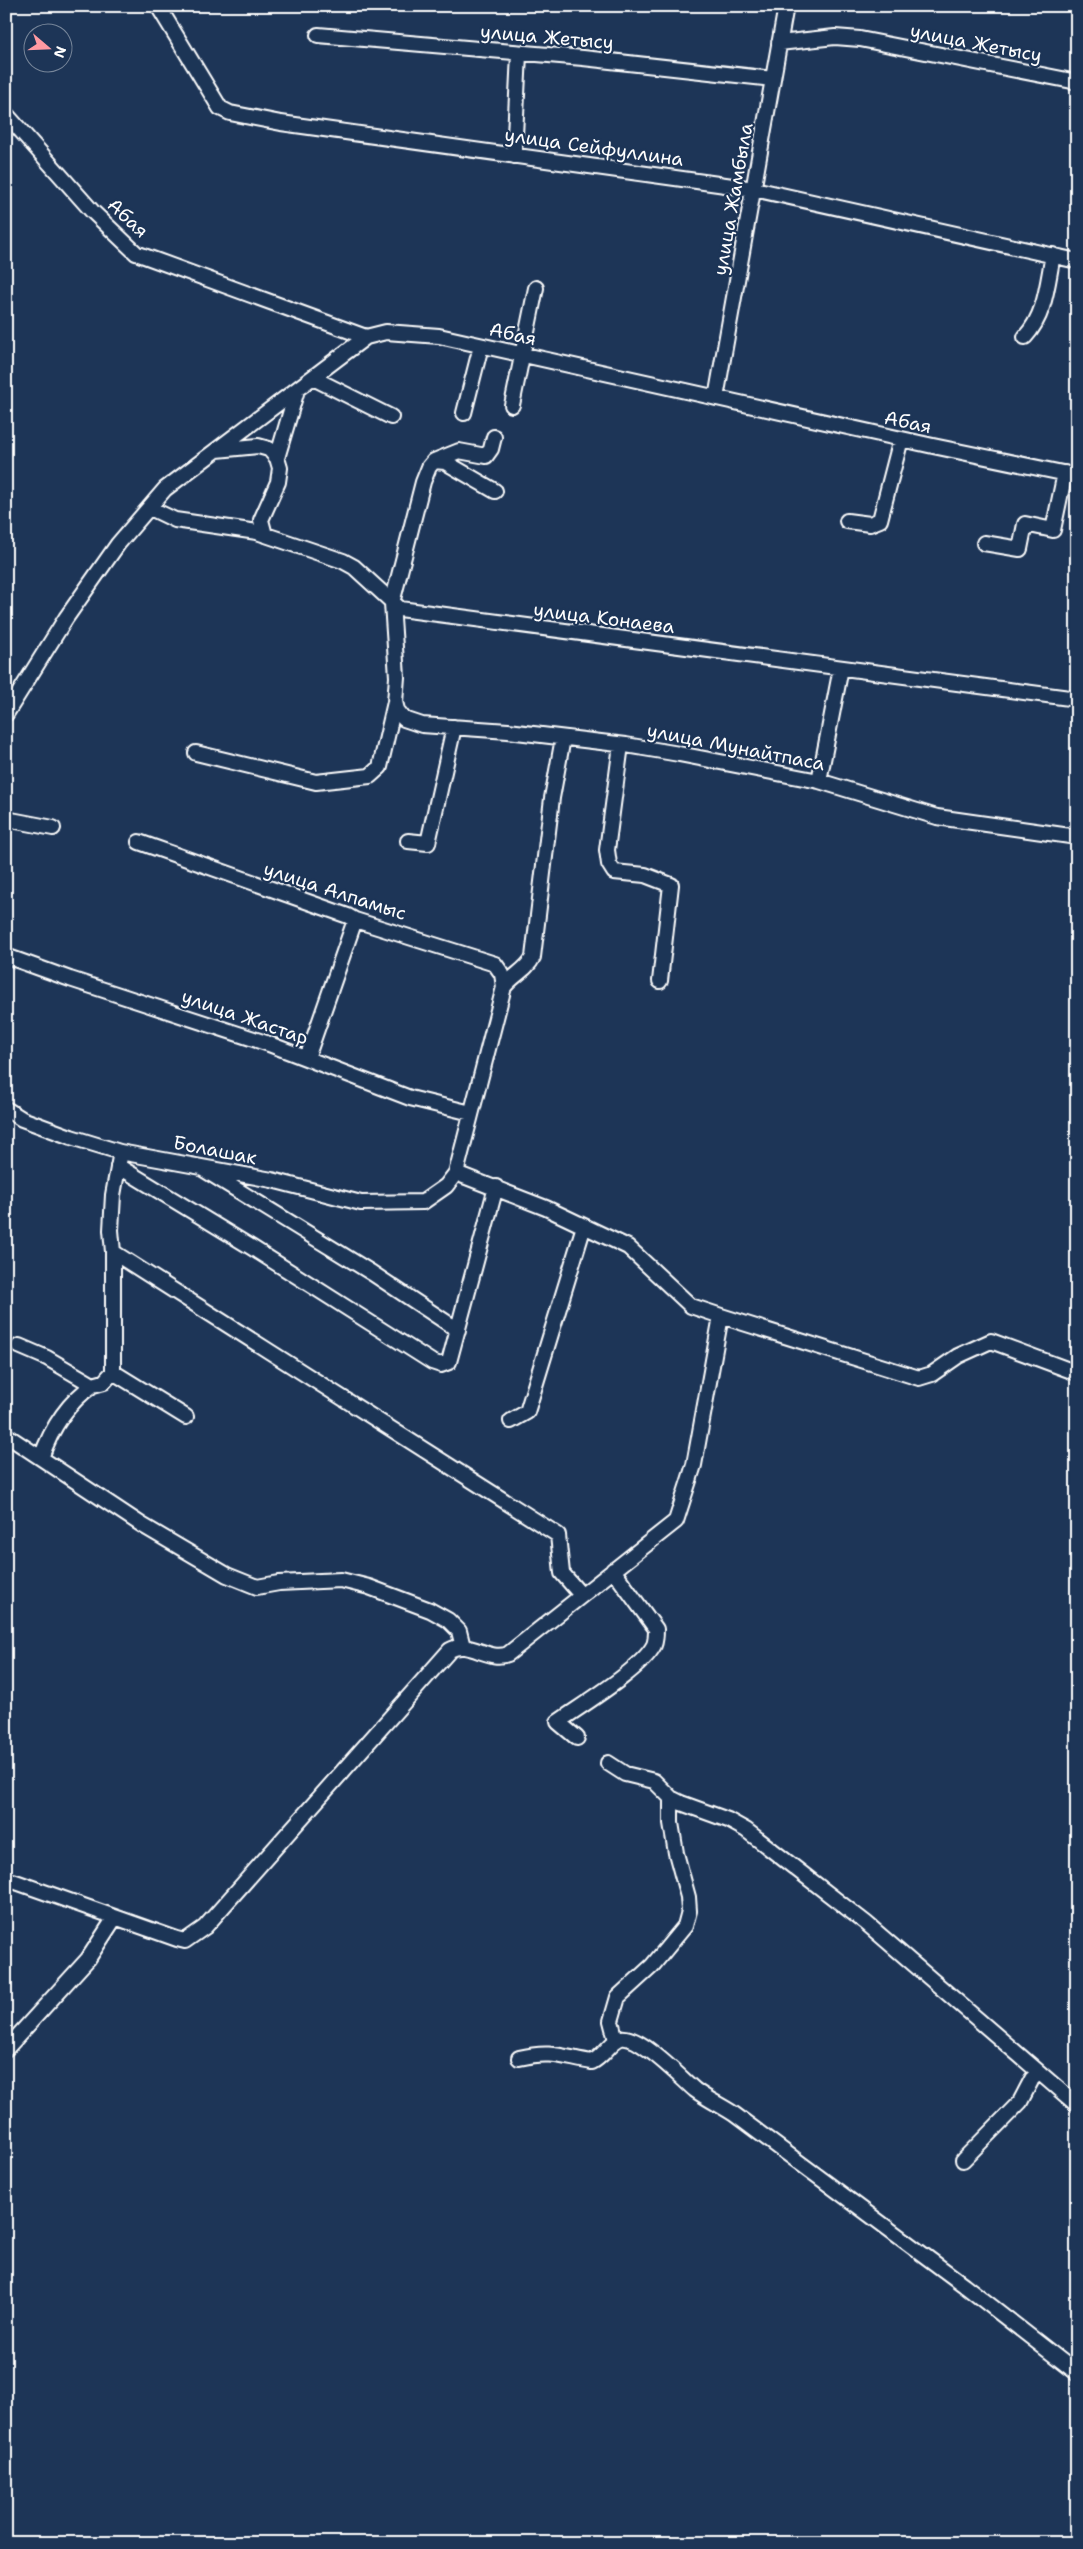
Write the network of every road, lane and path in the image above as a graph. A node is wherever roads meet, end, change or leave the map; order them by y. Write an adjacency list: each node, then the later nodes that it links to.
1 (158, 6): 9 (street, улица Сейфуллина)
2 (786, 6): 4 (street, улица Жамбыла)
3 (318, 35): 5 (street, улица Жетысу)
4 (779, 43): 6 (street, улица Жамбыла); 7 (street, улица Жетысу)
5 (519, 54): 6 (street, улица Жетысу); 9 (street)
6 (773, 79): 10 (street, улица Жамбыла)
7 (1077, 82)
8 (6, 114): 14 (street, Абая)
9 (514, 156): 10 (street, улица Сейфуллина)
10 (754, 189): 11 (street, улица Сейфуллина); 20 (street, улица Жамбыла)
11 (1053, 256): 12 (street, улица Сейфуллина); 15 (street)
12 (1077, 260)
13 (536, 288): 17 (street)
14 (366, 337): 16 (street, Абая); 18 (street)
15 (1025, 337)
16 (481, 346): 17 (street, Абая); 22 (street)
17 (522, 356): 20 (street, Абая); 21 (street)
18 (313, 378): 19 (street); 23 (street)
19 (297, 390): 26 (street); 27 (street)
20 (716, 398): 25 (street, Абая)
21 (512, 405)
22 (464, 413)
23 (391, 417)
24 (494, 437): 28 (street)
25 (901, 439): 29 (street, Абая); 32 (street)
26 (216, 450): 27 (street); 31 (street)
27 (277, 458): 33 (street)
28 (434, 461): 30 (street); 35 (street)
29 (1071, 475): 34 (street)
30 (495, 491)
31 (150, 508): 33 (street, улица Конаева); 39 (street)
32 (846, 521)
33 (265, 535): 35 (street, улица Конаева)
34 (984, 543)
35 (392, 603): 36 (street, улица Конаева); 38 (street)
36 (841, 668): 37 (street, улица Конаева); 44 (street)
37 (1077, 699)
38 (395, 702): 40 (street, улица Мунайтпаса); 43 (street)
39 (6, 714)
40 (454, 727): 41 (street, улица Мунайтпаса); 48 (street)
41 (563, 738): 42 (street, улица Мунайтпаса); 53 (street)
42 (621, 745): 44 (street, улица Мунайтпаса); 52 (street)
43 (196, 753)
44 (819, 781): 47 (street, улица Мунайтпаса)
45 (6, 819): 46 (street)
46 (53, 828)
47 (1077, 837)
48 (408, 841)
49 (139, 842): 50 (street, улица Алпамыс)
50 (355, 920): 53 (street, улица Алпамыс); 54 (street)
51 (6, 956): 54 (street, улица Жастар)
52 (660, 981)
53 (504, 988): 56 (street)
54 (306, 1058): 56 (street, улица Жастар)
55 (6, 1110): 57 (street, Болашак)
56 (471, 1113): 60 (street)
57 (120, 1152): 58 (street, Болашак); 59 (street)
58 (197, 1165): 60 (street, Болашак); 65 (street)
59 (118, 1166): 63 (street); 65 (street)
60 (456, 1173): 61 (street)
61 (496, 1187): 62 (street); 65 (street)
62 (584, 1226): 64 (street); 71 (street)
63 (114, 1252): 67 (street); 75 (street)
64 (722, 1316): 68 (street); 74 (street)
65 (458, 1330)
66 (19, 1346): 69 (street)
67 (113, 1372): 69 (street); 70 (street)
68 (1077, 1373)
69 (93, 1386): 73 (street)
70 (186, 1417)
71 (511, 1421)
72 (6, 1435): 73 (street)
73 (41, 1458): 76 (street)
74 (613, 1570): 75 (street); 77 (street)
75 (581, 1595): 76 (street)
76 (462, 1647): 81 (street)
77 (577, 1738)
78 (608, 1763): 79 (street)
79 (671, 1798): 82 (street); 85 (street)
80 (6, 1881): 81 (street)
81 (114, 1919): 83 (street)
82 (616, 2040): 84 (street); 88 (street)
83 (6, 2049)
84 (519, 2058)
85 (1039, 2072): 86 (street); 87 (street)
86 (1077, 2105)
87 (963, 2160)
88 (1077, 2374)

